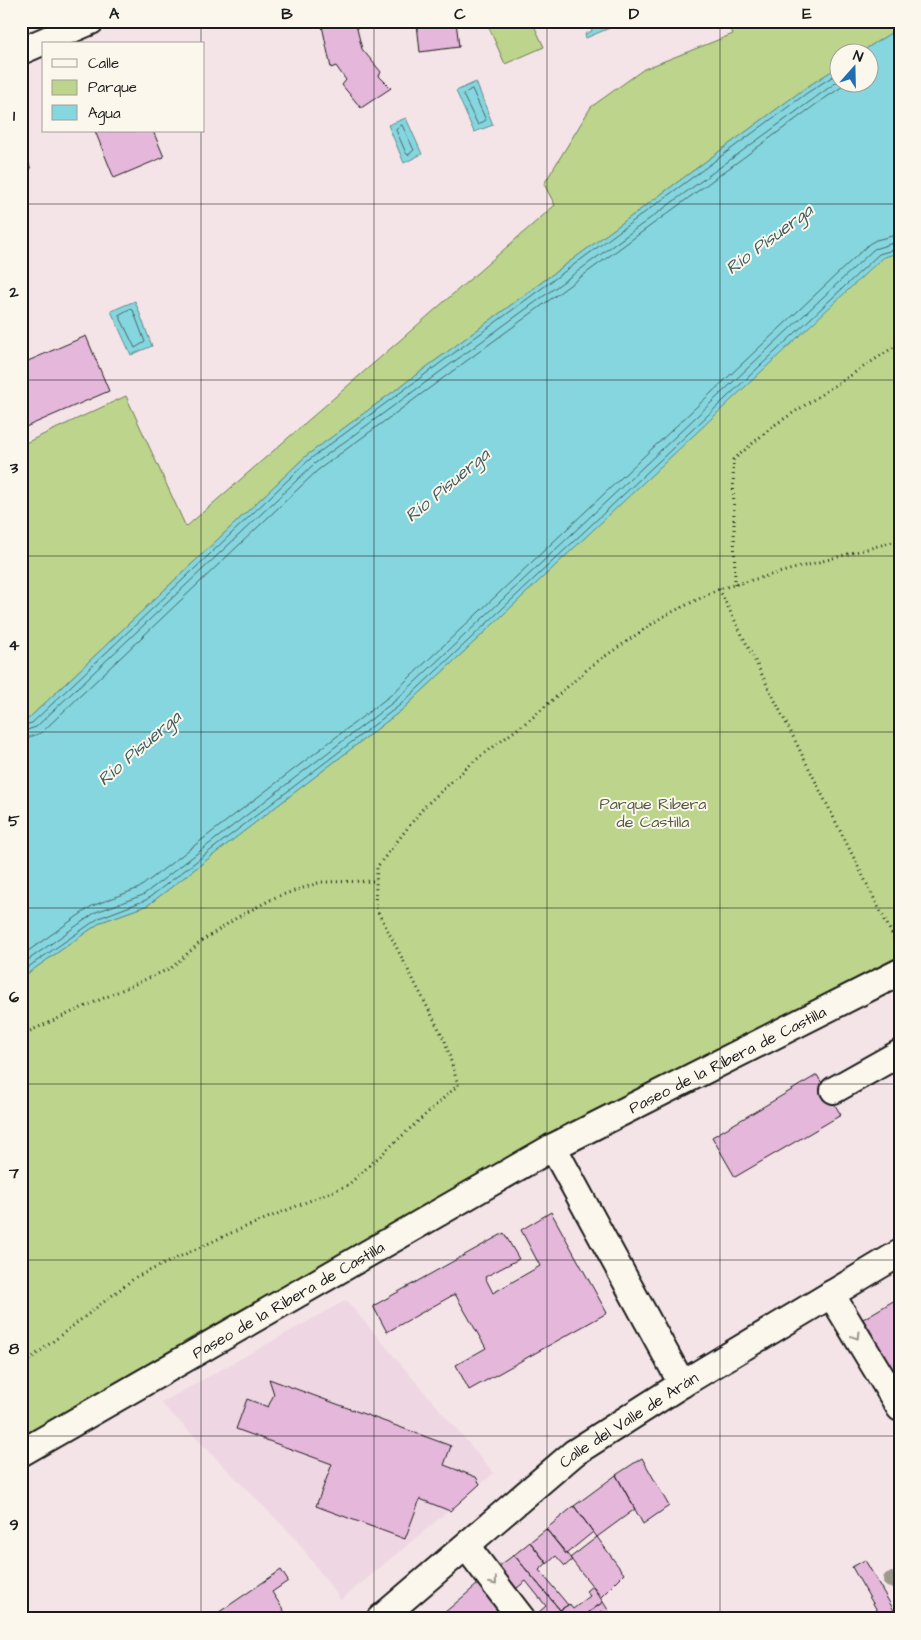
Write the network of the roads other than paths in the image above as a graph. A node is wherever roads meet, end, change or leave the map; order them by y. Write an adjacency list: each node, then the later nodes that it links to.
1 (91, 21): 2 (street)
2 (21, 51)
3 (900, 972): 6 (street, Paseo de la Ribera de Castilla)
4 (900, 1053): 5 (street)
5 (834, 1090)
6 (553, 1147): 9 (street); 11 (street, Paseo de la Ribera de Castilla)
7 (900, 1252): 8 (street, Calle del Valle de Arán)
8 (831, 1294): 9 (street, Calle del Valle de Arán); 10 (street, one-way to 10)
9 (682, 1384): 12 (street, Calle del Valle de Arán)
10 (900, 1408)
11 (21, 1453)
12 (466, 1546): 13 (street, Calle del Valle de Arán); 14 (street, one-way to 14)
13 (380, 1619)
14 (522, 1619)

